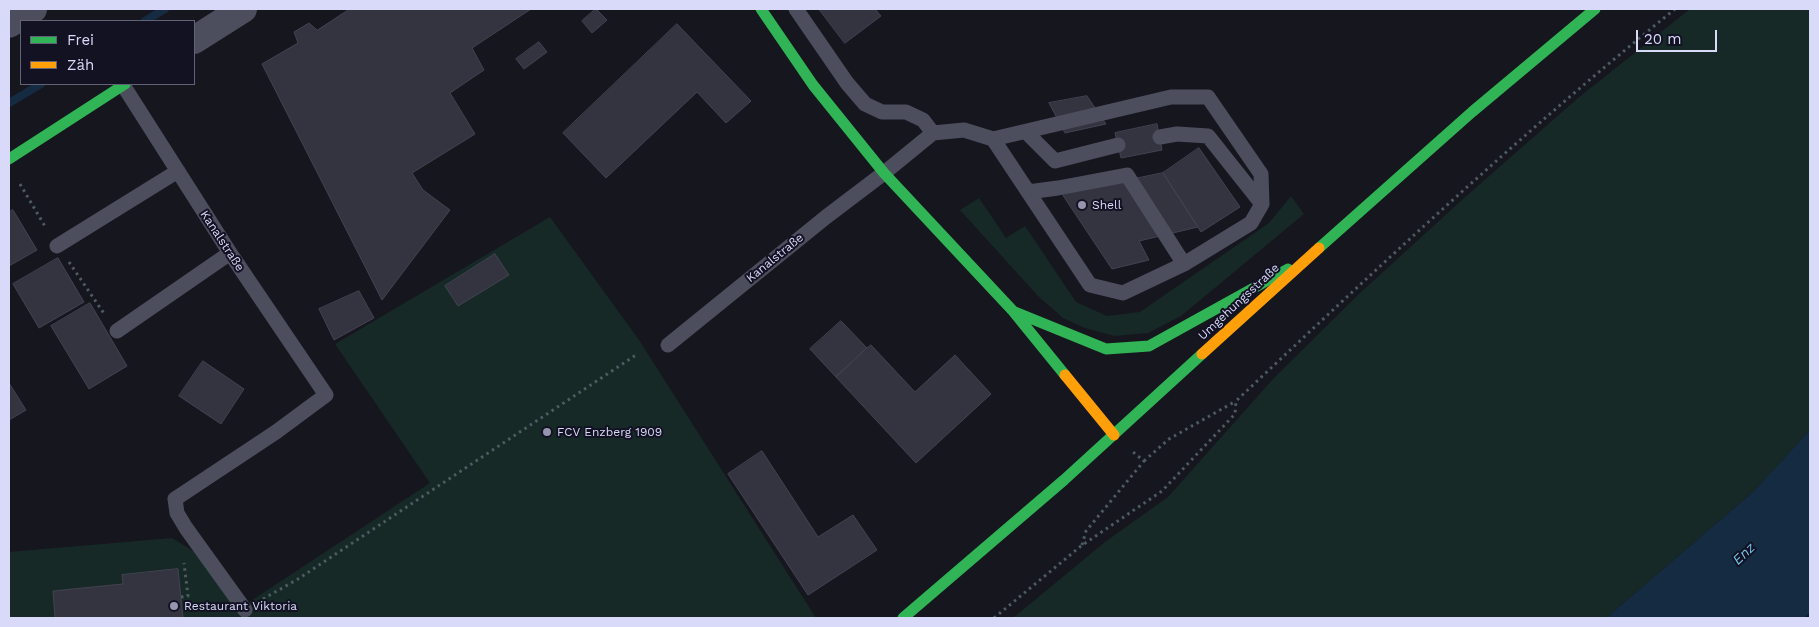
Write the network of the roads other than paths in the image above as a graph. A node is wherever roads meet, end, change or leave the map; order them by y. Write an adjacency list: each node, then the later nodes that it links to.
1 (33, 9): 6 (street)
2 (244, 9): 7 (street)
3 (761, 9): 17 (main road)
4 (796, 9): 11 (lane)
5 (1594, 9): 22 (main road, Umgehungsstraße)
6 (9, 24)
7 (195, 39)
8 (122, 85): 15 (main road, Kanalstraße)
9 (125, 85): 16 (lane, Kanalstraße)
10 (1026, 132): 13 (lane); 14 (lane); 19 (lane)
11 (933, 133): 13 (lane); 17 (lane, Kanalstraße)
12 (1160, 137): 19 (lane)
13 (993, 139): 18 (lane)
14 (1118, 145)
15 (9, 158)
16 (178, 171): 20 (lane); 21 (lane, Kanalstraße)
17 (884, 173): 24 (main road); 26 (lane, Kanalstraße)
18 (1028, 192): 23 (lane); 23 (lane)
19 (1262, 204): 23 (lane)
20 (58, 246)
21 (230, 253): 25 (lane); 28 (lane, Kanalstraße)
22 (1306, 259): 24 (main road); 27 (main road, Umgehungsstraße)
23 (1184, 264)
24 (1013, 311): 27 (main road)
25 (117, 331)
26 (668, 345)
27 (1114, 435): 29 (main road, Umgehungsstraße)
28 (245, 610)
29 (903, 618)

